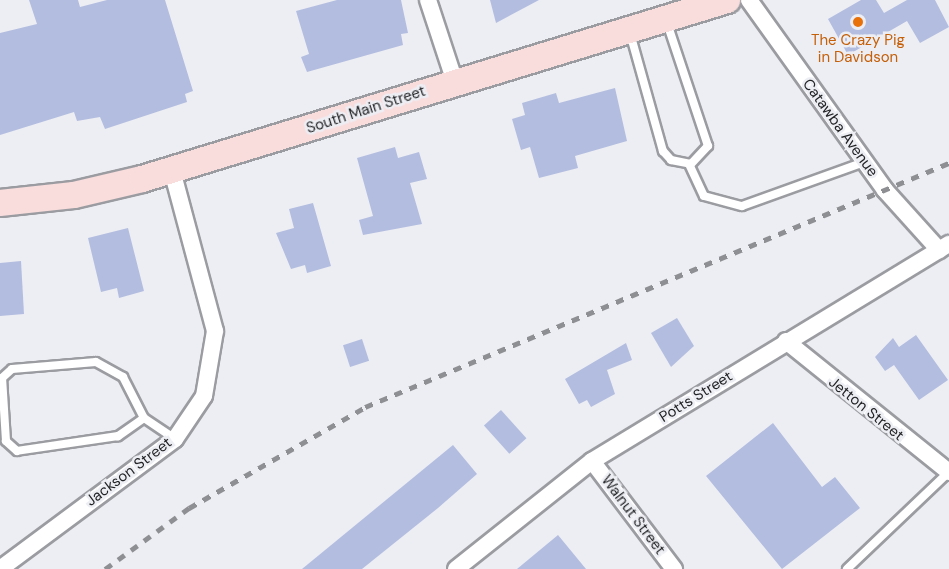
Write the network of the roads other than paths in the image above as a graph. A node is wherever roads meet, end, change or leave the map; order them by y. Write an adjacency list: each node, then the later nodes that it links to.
1 (428, 0): 6 (street)
2 (727, 0): 4 (main road, South Main Street)
3 (749, 0): 7 (street, Catawba Avenue)
4 (666, 18): 5 (main road, South Main Street); 8 (lane)
5 (629, 30): 6 (main road, South Main Street); 8 (lane)
6 (455, 82): 9 (main road, South Main Street)
7 (864, 162): 8 (lane); 11 (street, Catawba Avenue)
8 (689, 164)
9 (172, 171): 10 (main road, South Main Street); 14 (street, Jackson Street)
10 (0, 203)
11 (944, 247): 12 (street, Potts Street)
12 (786, 341): 15 (street, Potts Street); 16 (street, Jetton Street)
13 (144, 417): 13 (lane); 14 (lane)
14 (175, 439): 17 (street, Jackson Street)
15 (592, 461): 18 (street, Potts Street); 19 (street, Walnut Street)
16 (949, 472): 20 (lane)
17 (0, 569)
18 (456, 569)
19 (674, 569)
20 (847, 569)

